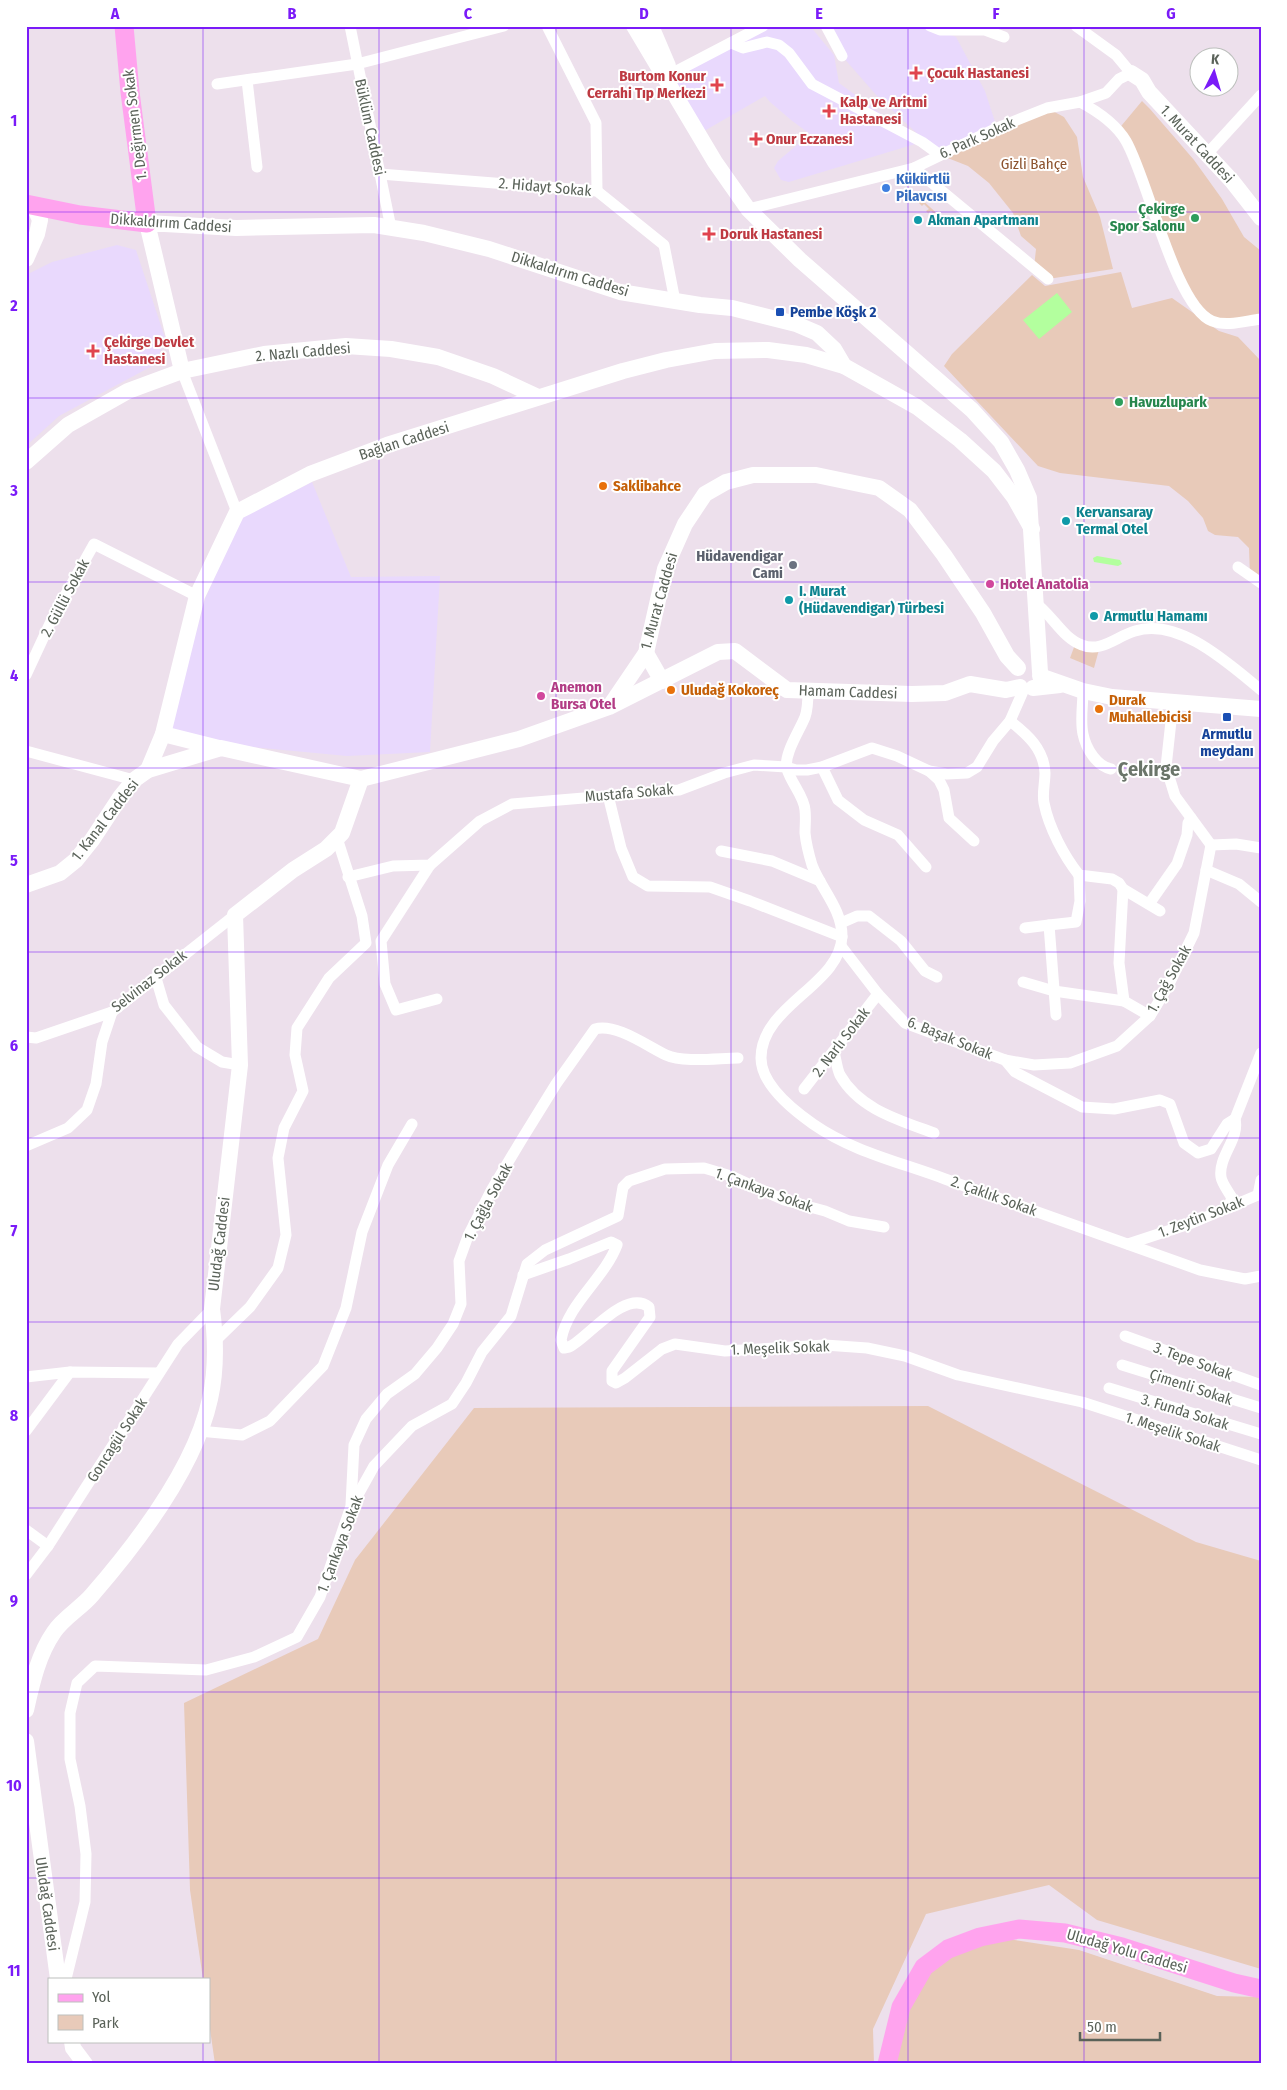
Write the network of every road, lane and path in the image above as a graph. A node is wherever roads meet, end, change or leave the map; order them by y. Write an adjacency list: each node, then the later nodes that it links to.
1 (124, 26): 31 (main road, 1. Değirmen Sokak)
2 (350, 26): 14 (street, Büklüm Caddesi)
3 (504, 26): 14 (street)
4 (547, 26): 27 (street)
5 (634, 26): 21 (main road)
6 (651, 26): 16 (main road)
7 (763, 26): 12 (street)
8 (826, 26): 13 (street)
9 (930, 26): 11 (street)
10 (1076, 26): 15 (street)
11 (1004, 37)
12 (731, 43): 16 (street); 22 (street)
13 (842, 56)
14 (357, 64): 17 (street); 26 (street, Büklüm Caddesi)
15 (1131, 73): 20 (street, 6. Park Sokak); 23 (main road, 1. Murat Caddesi)
16 (671, 74): 21 (main road)
17 (247, 80): 18 (street); 24 (street)
18 (217, 84)
19 (1261, 96): 23 (street)
20 (1080, 102): 22 (street, 6. Park Sokak); 36 (street)
21 (687, 114): 29 (main road)
22 (940, 154): 25 (street, 6. Park Sokak)
23 (1207, 154): 30 (main road, 1. Murat Caddesi)
24 (257, 166)
25 (914, 168): 29 (street, 6. Park Sokak); 34 (street)
26 (380, 174): 27 (street, 2. Hidayt Sokak); 32 (street, Büklüm Caddesi)
27 (597, 191): 35 (street, 2. Hidayt Sokak)
28 (30, 205): 31 (main road, Dikkaldırım Caddesi); 33 (main road)
29 (748, 209): 42 (main road)
30 (1261, 218)
31 (147, 223): 32 (main road, Dikkaldırım Caddesi); 38 (main road)
32 (391, 228): 35 (main road, Dikkaldırım Caddesi)
33 (26, 259)
34 (1048, 279)
35 (676, 301): 37 (main road, Dikkaldırım Caddesi)
36 (1261, 319)
37 (844, 366): 39 (main road, Bağlan Caddesi); 42 (main road, Dikkaldırım Caddesi)
38 (182, 371): 39 (main road, 2. Nazlı Caddesi); 40 (main road, 2. Nazlı Caddesi); 41 (street)
39 (538, 398): 41 (main road, Bağlan Caddesi)
40 (26, 462)
41 (237, 512): 45 (main road)
42 (1032, 529): 46 (main road)
43 (1238, 567): 44 (street)
44 (1261, 583)
45 (197, 596): 48 (street, 2. Güllü Sokak); 58 (main road)
46 (1034, 602): 49 (main road); 52 (street)
47 (646, 653): 49 (main road, 1. Murat Caddesi); 50 (main road); 55 (main road, 1. Murat Caddesi)
48 (26, 675)
49 (1028, 678): 51 (main road, Hamam Caddesi); 53 (main road); 57 (street, Mustafa Sokak)
50 (662, 681): 51 (main road, Hamam Caddesi); 55 (main road, Hamam Caddesi)
51 (808, 690): 61 (street)
52 (1261, 690)
53 (1083, 691): 54 (main road); 63 (street)
54 (1173, 703): 56 (main road); 69 (street)
55 (609, 708): 66 (main road)
56 (1260, 709)
57 (1010, 721): 65 (street, Mustafa Sokak); 78 (street)
58 (163, 734): 59 (main road); 64 (main road)
59 (221, 748): 64 (main road, 1. Kanal Caddesi); 66 (main road, 1. Kanal Caddesi)
60 (26, 751): 67 (street)
61 (786, 767): 62 (street, Mustafa Sokak); 68 (street, Mustafa Sokak); 80 (street)
62 (822, 767): 65 (street, Mustafa Sokak); 76 (street)
63 (1111, 769)
64 (148, 770): 67 (main road, 1. Kanal Caddesi)
65 (928, 771): 71 (street)
66 (361, 779): 70 (main road)
67 (134, 780): 81 (main road, 1. Kanal Caddesi)
68 (608, 796): 75 (street, Mustafa Sokak); 91 (street)
69 (1191, 818): 72 (street); 84 (street)
70 (337, 838): 79 (street); 86 (main road)
71 (974, 842)
72 (1211, 845): 73 (street); 77 (street, 1. Çağ Sokak)
73 (1261, 848)
74 (721, 851): 80 (street)
75 (430, 865): 79 (street); 90 (street, Mustafa Sokak)
76 (926, 867)
77 (1206, 870): 83 (street); 102 (street, 1. Çağ Sokak)
78 (1080, 875): 82 (street); 88 (street)
79 (348, 877): 92 (street)
80 (820, 881): 87 (street)
81 (26, 884)
82 (1123, 889): 84 (street); 99 (street)
83 (1261, 902)
84 (1149, 904): 85 (street)
85 (1160, 911)
86 (235, 915): 94 (street, Selvinaz Sokak); 108 (main road, Uludağ Caddesi)
87 (841, 923): 91 (street); 93 (street)
88 (1049, 925): 89 (street); 96 (street)
89 (1025, 928)
90 (381, 941): 92 (street); 98 (street)
91 (841, 942): 97 (street, 6. Başak Sokak); 117 (street, 2. Çaklık Sokak)
92 (366, 943): 122 (street)
93 (937, 977)
94 (156, 978): 100 (street, Selvinaz Sokak); 108 (street)
95 (1023, 982): 96 (street)
96 (1054, 991): 99 (street); 101 (street)
97 (878, 994): 104 (street, 2. Narlı Sokak); 107 (street, 6. Başak Sokak)
98 (437, 999)
99 (1124, 1001): 102 (street)
100 (112, 1012): 103 (street, Selvinaz Sokak); 113 (street)
101 (1056, 1015)
102 (1150, 1016): 107 (street, 1. Çağ Sokak)
103 (26, 1037)
104 (834, 1052): 109 (street, 2. Narlı Sokak); 112 (street)
105 (1261, 1053): 110 (street)
106 (738, 1058): 134 (street, 1. Çağla Sokak)
107 (1005, 1060): 110 (street, 6. Başak Sokak)
108 (240, 1065): 120 (main road, Uludağ Caddesi)
109 (804, 1089)
110 (1235, 1119): 115 (street)
111 (412, 1124): 131 (street)
112 (934, 1133)
113 (26, 1146)
114 (1261, 1180): 115 (street, 1. Zeytin Sokak)
115 (1228, 1208): 117 (street, 1. Zeytin Sokak)
116 (884, 1227): 118 (street, 1. Çankaya Sokak)
117 (1128, 1244): 119 (street, 2. Çaklık Sokak)
118 (523, 1275): 133 (street, 1. Meşelik Sokak); 134 (street, 1. Çankaya Sokak)
119 (1261, 1276)
120 (212, 1309): 122 (main road, Uludağ Caddesi); 125 (street, Goncagül Sokak)
121 (1125, 1336): 127 (street, 3. Tepe Sokak)
122 (216, 1340): 131 (main road, Uludağ Caddesi)
123 (1122, 1365): 129 (street, Çimenli Sokak)
124 (70, 1372): 125 (street); 126 (street); 130 (street)
125 (159, 1373): 136 (street, Goncagül Sokak)
126 (26, 1377)
127 (1261, 1385)
128 (1109, 1388): 132 (street, 3. Funda Sokak)
129 (1261, 1408)
130 (26, 1431)
131 (199, 1431): 138 (main road, Uludağ Caddesi)
132 (1261, 1434)
133 (1261, 1460)
134 (350, 1509): 141 (street, 1. Çankaya Sokak)
135 (26, 1530): 136 (street)
136 (48, 1546): 137 (street, Goncagül Sokak)
137 (26, 1575)
138 (26, 1710)
139 (26, 1741): 140 (main road, Uludağ Caddesi)
140 (58, 1978)
141 (66, 1978)
142 (1261, 1989): 145 (main road, Uludağ Yolu Caddesi)
143 (72, 2042): 144 (main road)
144 (85, 2064)
145 (887, 2064)

